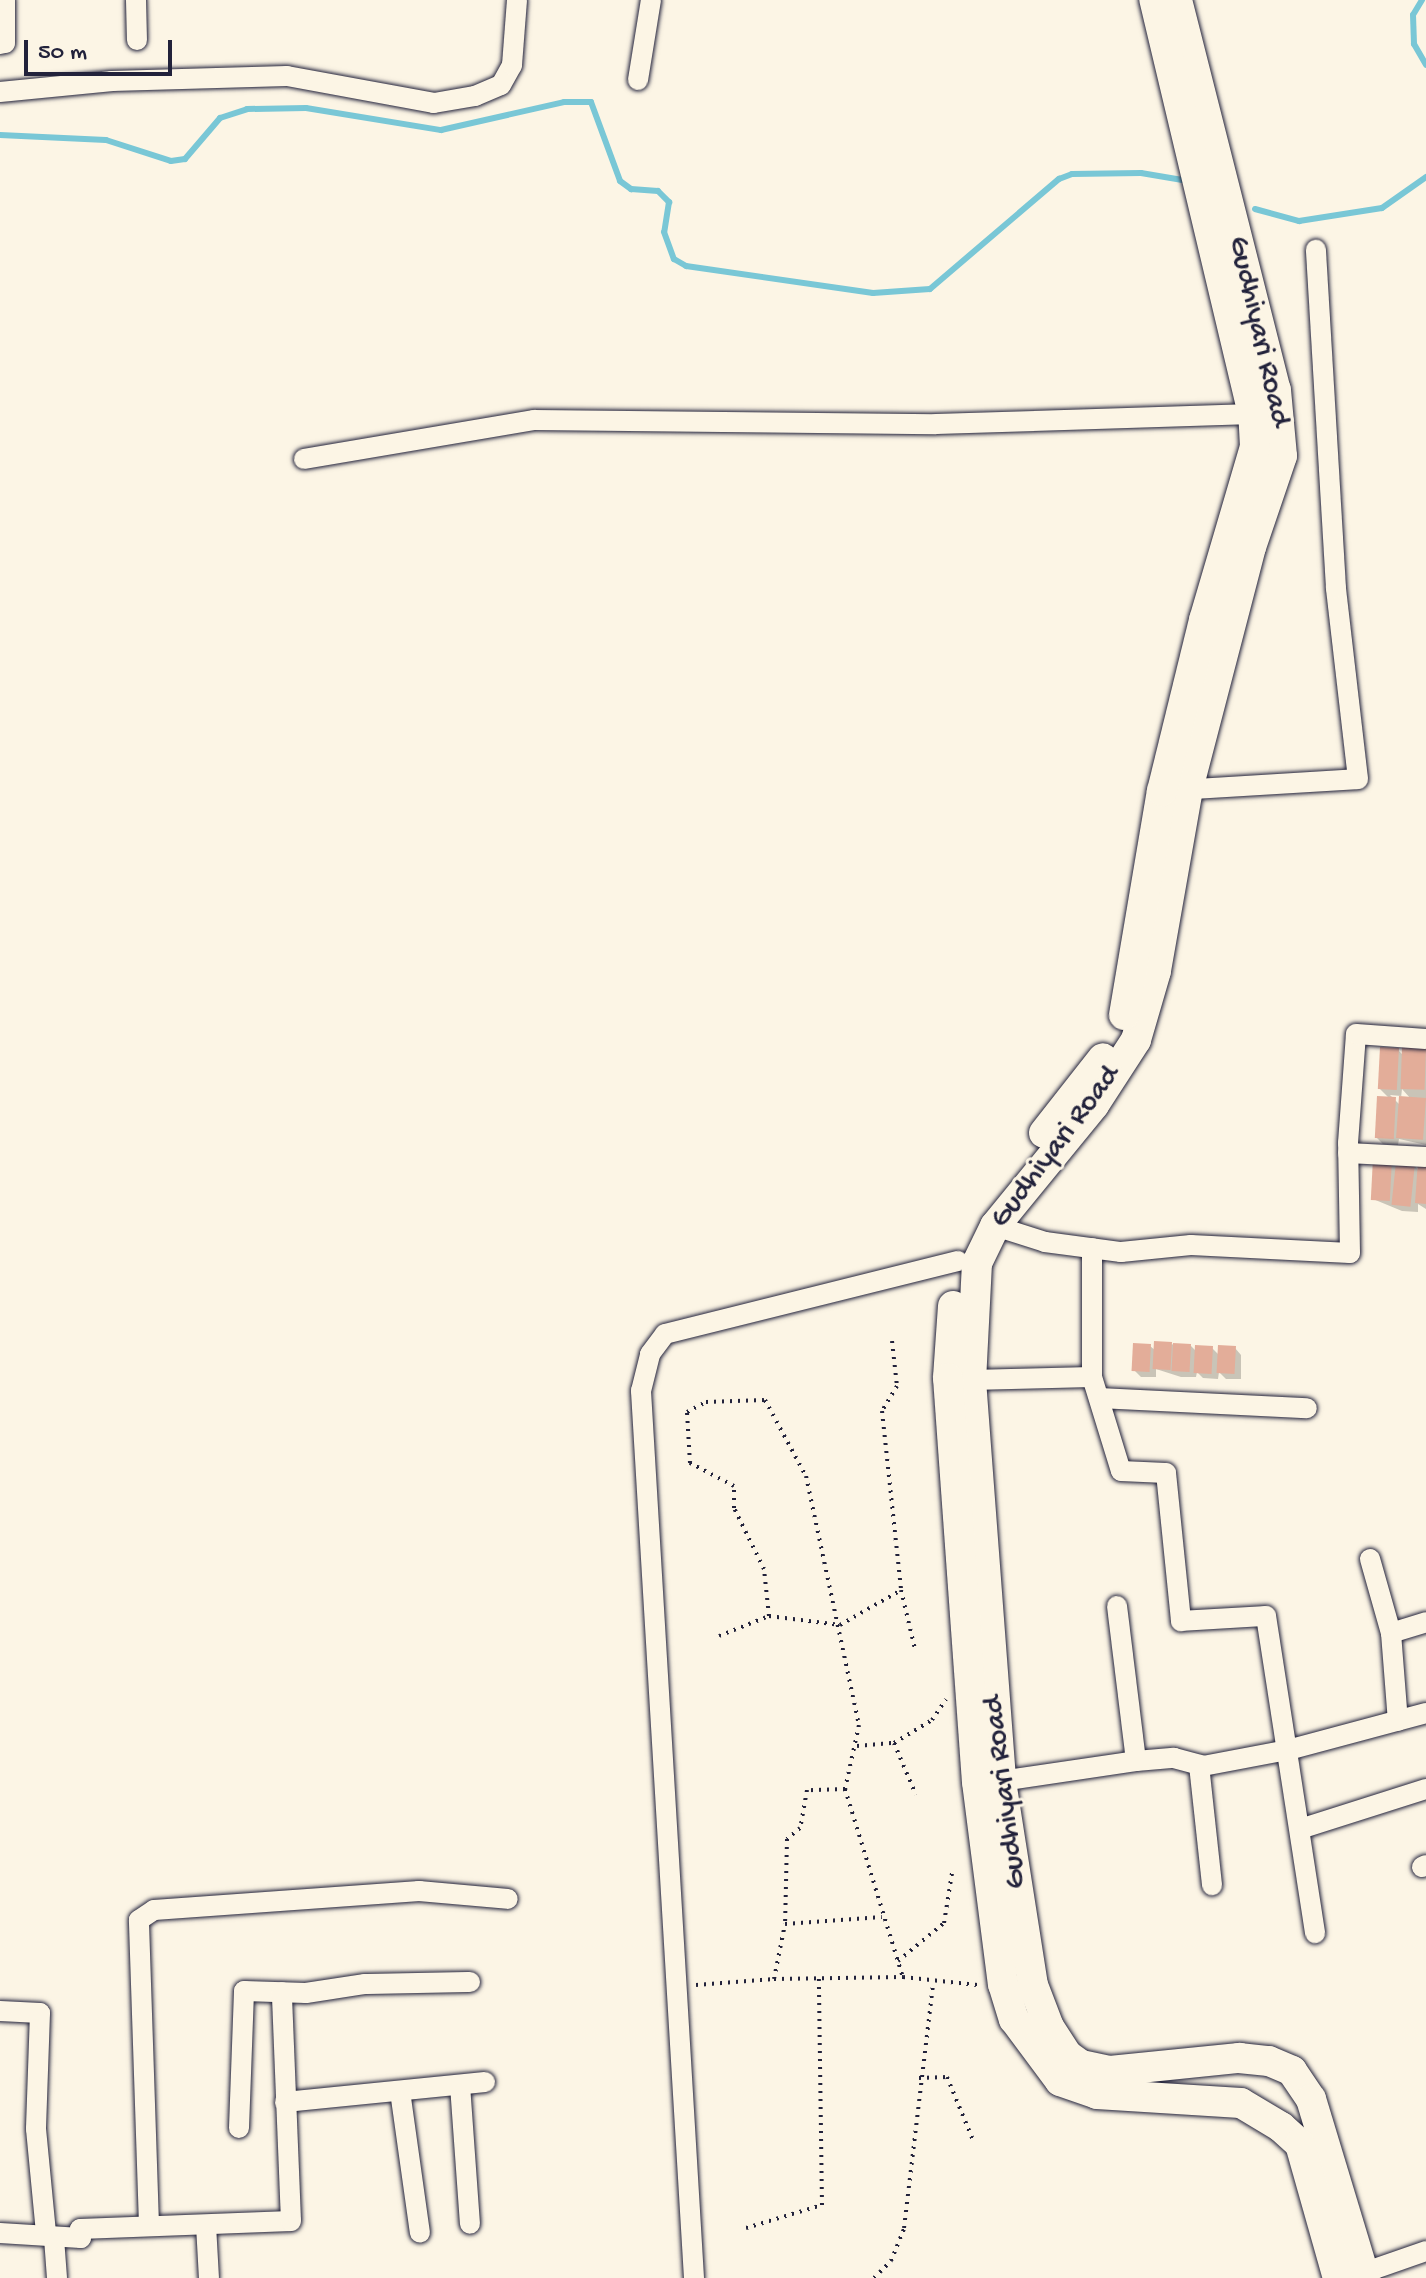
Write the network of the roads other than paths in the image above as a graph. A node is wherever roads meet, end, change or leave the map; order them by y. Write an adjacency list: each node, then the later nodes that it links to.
1 (5, 0): 8 (street)
2 (136, 0): 7 (street)
3 (517, 0): 10 (street)
4 (651, 0): 9 (street)
5 (1154, 0): 12 (street, Gudhiyari Road)
6 (1177, 0): 14 (street, Gudhiyari Road)
7 (137, 40)
8 (0, 44)
9 (638, 80)
10 (0, 92)
11 (1316, 250): 14 (street)
12 (1253, 414): 13 (street); 14 (street, Gudhiyari Road)
13 (304, 459)
14 (1175, 790): 18 (street, Gudhiyari Road); 20 (street, Gudhiyari Road)
15 (1426, 1039): 16 (street)
16 (1348, 1153): 17 (street); 19 (street)
17 (1426, 1157)
18 (995, 1226): 19 (street); 22 (street, Gudhiyari Road)
19 (1092, 1248): 21 (street)
20 (958, 1261): 41 (street, Gudhiyari Road); 59 (street)
21 (1092, 1377): 22 (street); 23 (street)
22 (971, 1380): 34 (street, Gudhiyari Road)
23 (1099, 1398): 24 (street); 31 (street)
24 (1307, 1408)
25 (1370, 1559): 28 (street)
26 (1117, 1606): 32 (street)
27 (1426, 1622): 28 (street)
28 (1391, 1633): 30 (street)
29 (1426, 1713): 30 (street)
30 (1398, 1721): 31 (street)
31 (1288, 1750): 33 (street); 36 (street)
32 (1136, 1761): 33 (street); 34 (street)
33 (1199, 1765): 37 (street)
34 (1001, 1781): 41 (street, Gudhiyari Road)
35 (1425, 1795): 36 (street)
36 (1300, 1829): 39 (street)
37 (1212, 1885)
38 (508, 1899): 50 (street)
39 (1315, 1933)
40 (470, 1982): 42 (street)
41 (1014, 1988): 56 (street, Gudhiyari Road); 56 (street, Gudhiyari Road)
42 (282, 1992): 47 (street); 48 (street)
43 (0, 2011): 54 (street)
44 (485, 2082): 45 (street)
45 (460, 2085): 46 (street); 49 (street)
46 (400, 2091): 47 (street); 53 (street)
47 (285, 2102): 51 (street)
48 (239, 2128)
49 (470, 2224)
50 (149, 2225): 51 (street); 54 (street)
51 (206, 2225): 58 (street)
52 (0, 2233): 54 (street)
53 (420, 2233)
54 (50, 2235): 57 (street)
55 (1426, 2251): 56 (street)
56 (1355, 2276)
57 (57, 2278)
58 (209, 2278)
59 (694, 2278)

